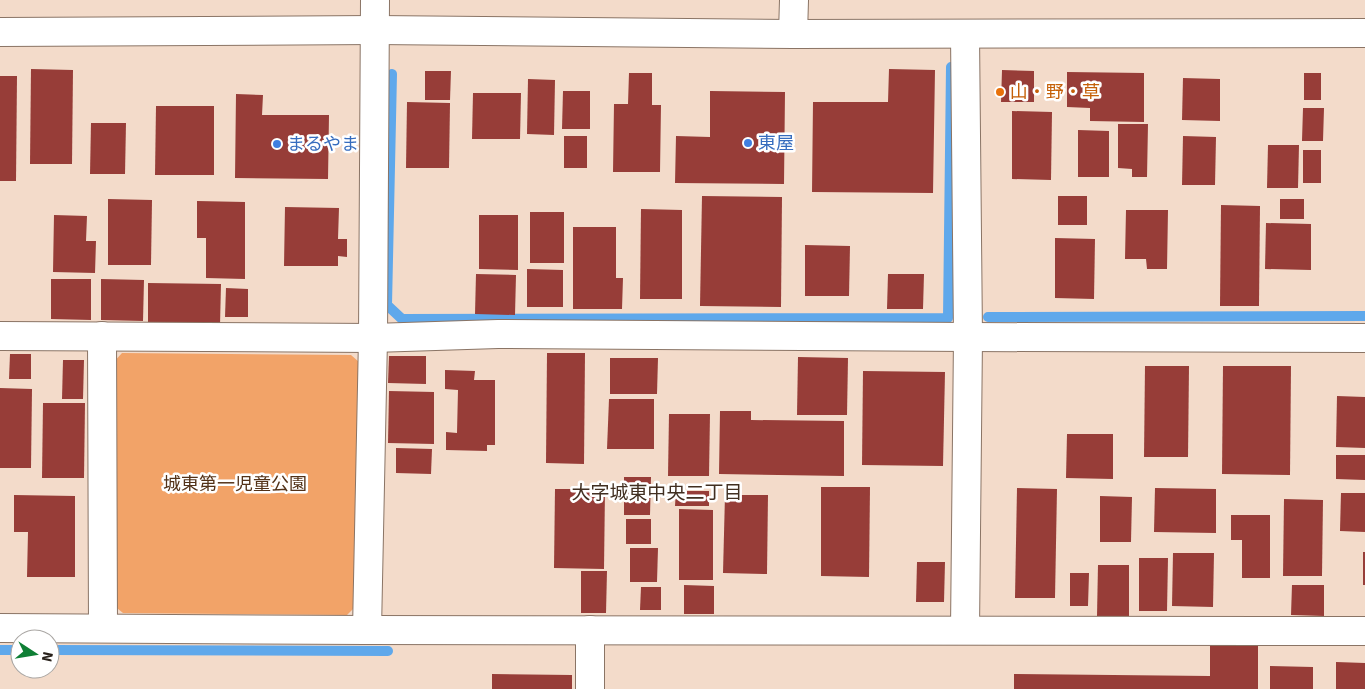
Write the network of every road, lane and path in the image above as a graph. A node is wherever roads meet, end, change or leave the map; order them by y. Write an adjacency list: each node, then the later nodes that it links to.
1 (375, 0): 3 (street)
2 (794, 0): 6 (street)
3 (376, 30): 4 (street); 6 (street); 11 (street)
4 (0, 32)
5 (1365, 33): 7 (street)
6 (793, 34): 7 (street)
7 (965, 34): 10 (street)
8 (0, 336): 9 (street)
9 (102, 336): 11 (street); 14 (street)
10 (968, 337): 11 (street); 12 (street); 17 (street)
11 (373, 338): 15 (street)
12 (1365, 338)
13 (0, 628): 14 (street)
14 (103, 628): 15 (street)
15 (367, 630): 16 (street)
16 (590, 630): 17 (street); 19 (street)
17 (965, 630): 18 (street)
18 (1365, 631)
19 (590, 689)

